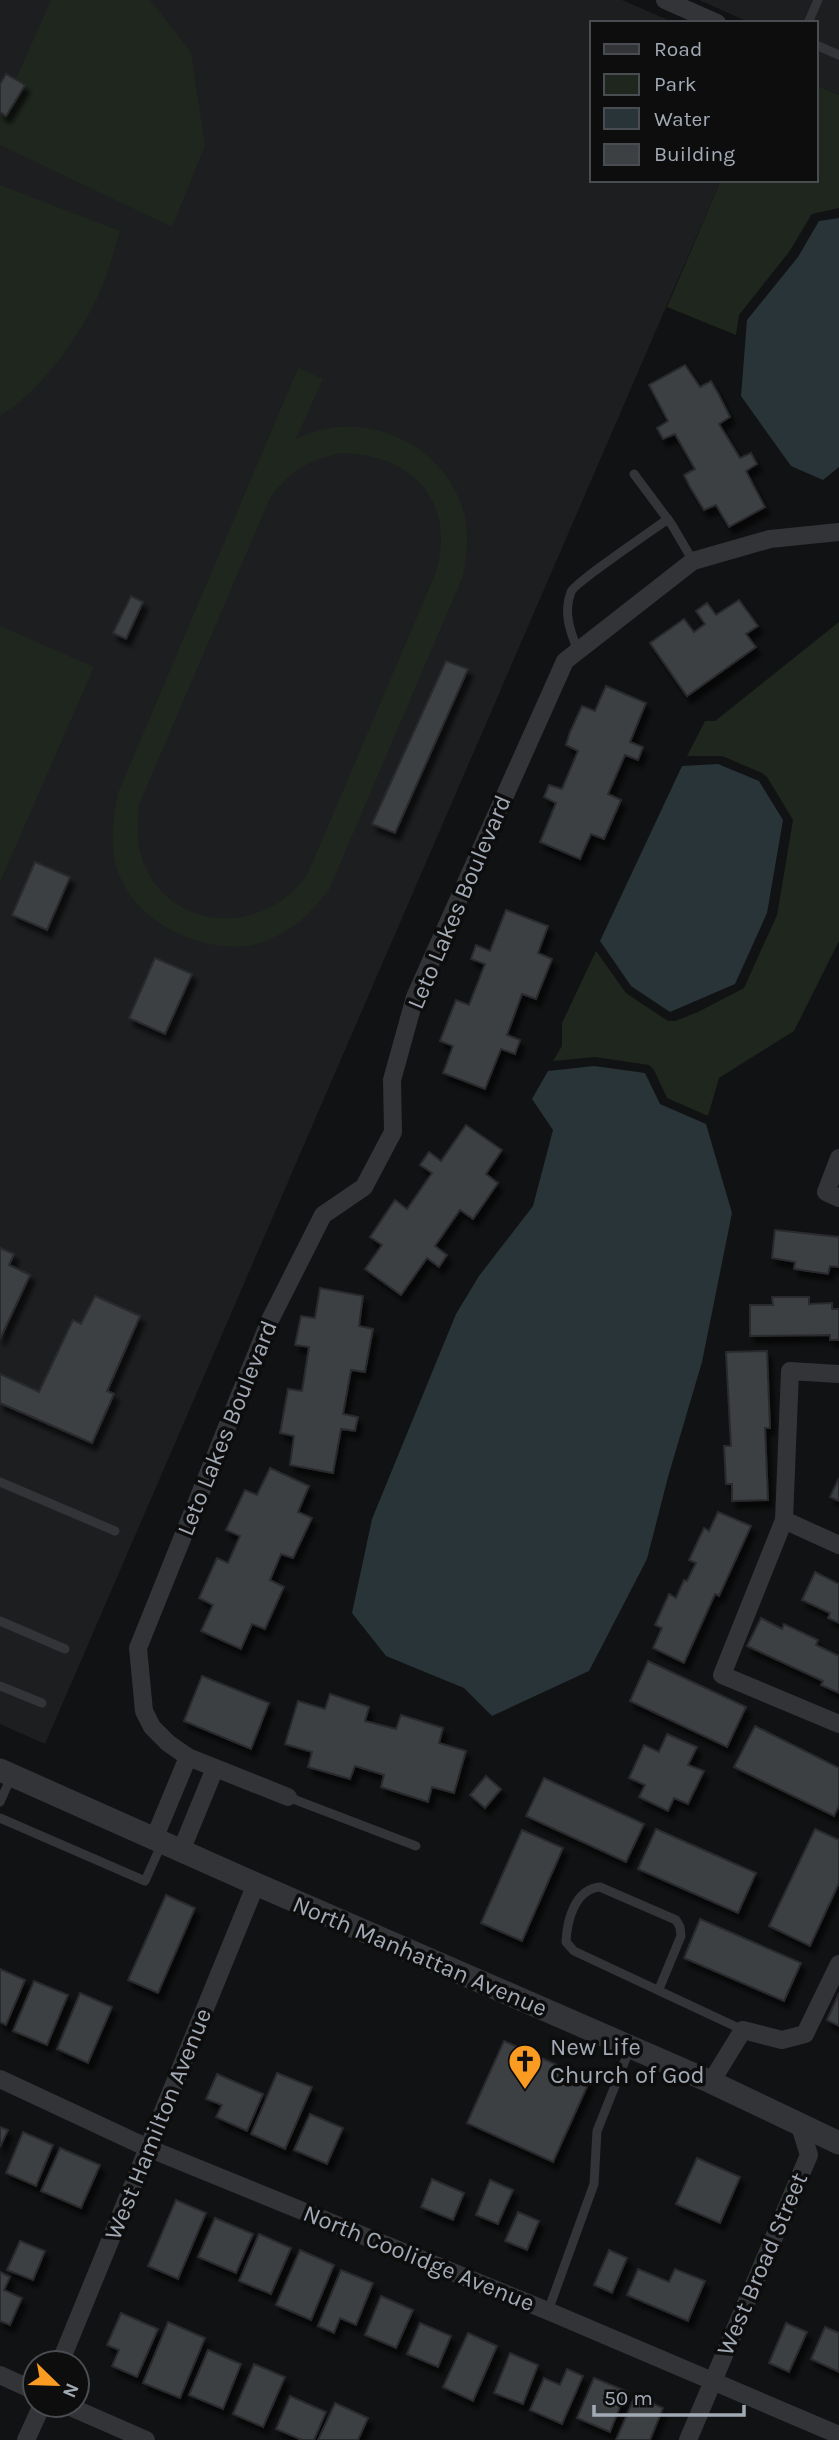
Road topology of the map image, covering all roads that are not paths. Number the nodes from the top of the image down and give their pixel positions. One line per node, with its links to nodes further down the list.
1 (665, 0): 3 (street)
2 (818, 0): 4 (lane)
3 (712, 21)
4 (809, 21)
5 (818, 46): 6 (lane)
6 (839, 55)
7 (634, 474): 8 (lane)
8 (668, 519): 10 (lane); 11 (lane)
9 (839, 532): 10 (street, Leto Lakes Boulevard)
10 (693, 561): 11 (street, Leto Lakes Boulevard)
11 (578, 651): 24 (street, Leto Lakes Boulevard)
12 (839, 1158): 13 (street)
13 (839, 1198)
14 (839, 1374): 16 (street)
15 (0, 1482): 17 (lane)
16 (784, 1520): 18 (street); 23 (street)
17 (115, 1531)
18 (839, 1545)
19 (0, 1621): 20 (lane)
20 (65, 1649)
21 (0, 1686): 22 (lane)
22 (42, 1703)
23 (839, 1724)
24 (188, 1757): 25 (street, Leto Lakes Boulevard); 30 (street)
25 (215, 1768): 27 (street, Leto Lakes Boulevard); 30 (street)
26 (6, 1773): 28 (lane); 30 (street, North Manhattan Avenue)
27 (288, 1797): 31 (lane)
28 (0, 1802)
29 (0, 1818): 30 (lane)
30 (166, 1844): 32 (street, North Manhattan Avenue)
31 (416, 1846)
32 (256, 1884): 36 (street, North Manhattan Avenue); 41 (street, West Hamilton Avenue)
33 (839, 1964): 35 (street)
34 (659, 1989): 34 (lane); 35 (lane)
35 (743, 2030): 38 (street)
36 (630, 2047): 38 (street, North Manhattan Avenue); 42 (lane)
37 (0, 2080): 41 (street, North Coolidge Avenue)
38 (711, 2082): 39 (street, North Manhattan Avenue)
39 (800, 2126): 40 (street, North Manhattan Avenue); 45 (street, West Broad Street)
40 (839, 2143)
41 (148, 2148): 42 (street, North Coolidge Avenue); 43 (street, West Hamilton Avenue)
42 (548, 2311): 45 (street, North Coolidge Avenue)
43 (66, 2349)
44 (0, 2375): 46 (street)
45 (713, 2380): 49 (street, North Coolidge Avenue); 52 (street, West Broad Street)
46 (21, 2385)
47 (91, 2416): 51 (street)
48 (36, 2419): 50 (street)
49 (839, 2435)
50 (26, 2440)
51 (146, 2440)
52 (688, 2440)

